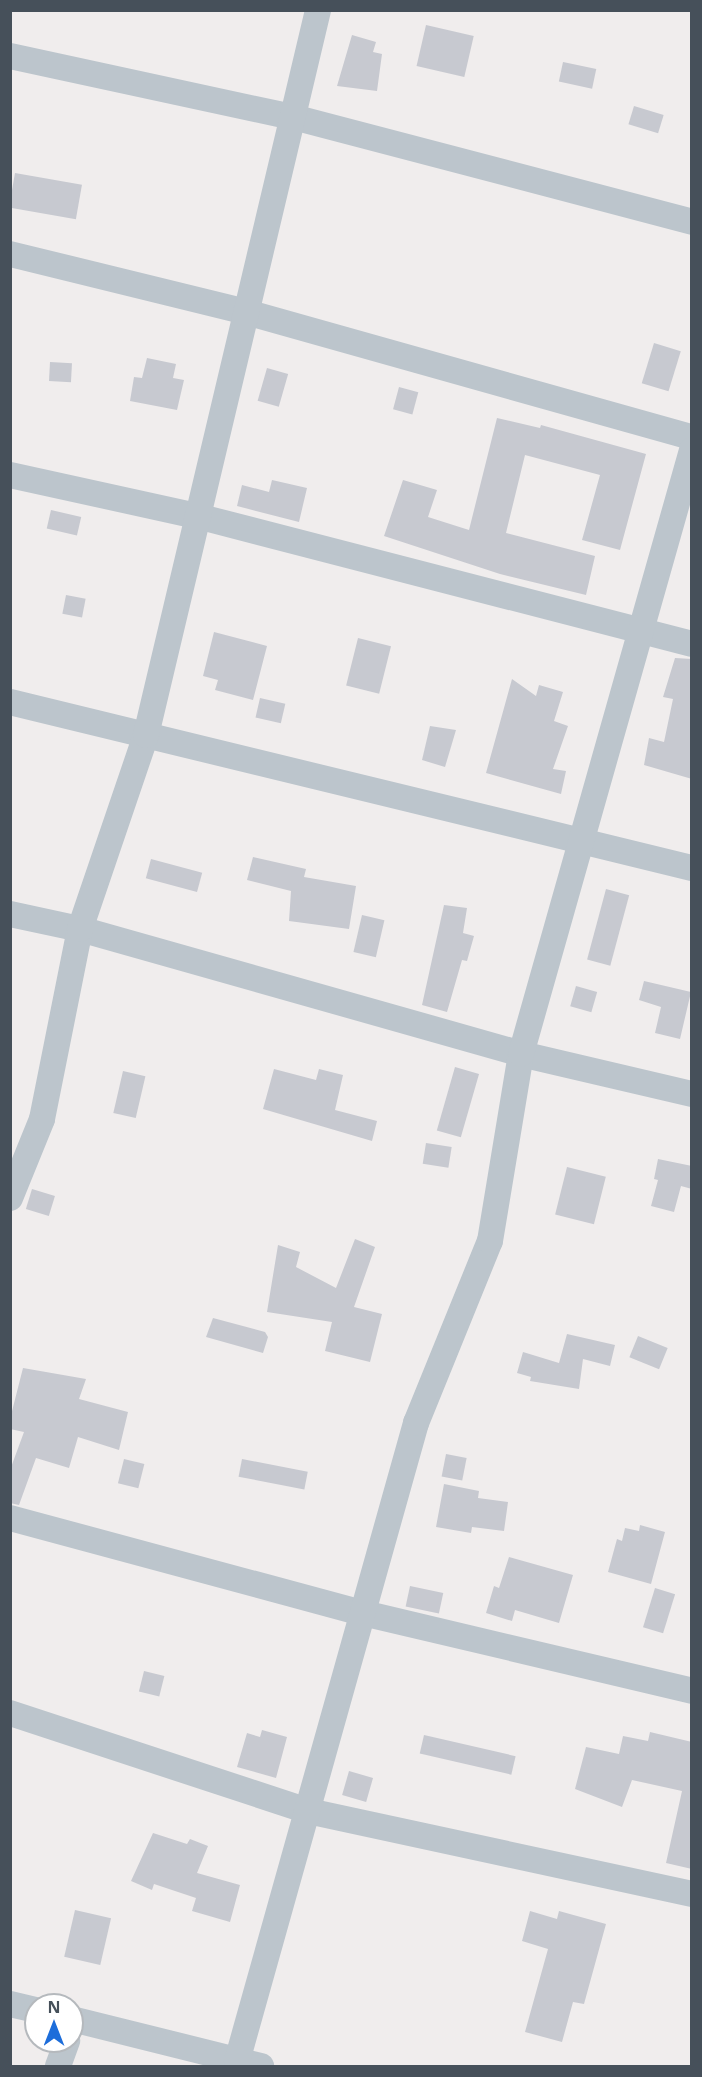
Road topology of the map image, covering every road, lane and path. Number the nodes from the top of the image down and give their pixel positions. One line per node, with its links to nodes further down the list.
1 (318, 10): 3 (street)
2 (10, 56): 3 (street)
3 (293, 117): 4 (street); 6 (street)
4 (692, 222)
5 (10, 254): 6 (street)
6 (246, 312): 7 (street); 10 (street)
7 (692, 437)
8 (692, 450): 11 (street)
9 (10, 475): 10 (street)
10 (196, 516): 11 (street); 14 (street)
11 (640, 632): 12 (street); 15 (street)
12 (692, 644)
13 (10, 702): 14 (street)
14 (146, 735): 15 (street); 18 (street)
15 (582, 842): 16 (street); 19 (street)
16 (692, 868)
17 (10, 914): 18 (street)
18 (80, 929): 19 (street); 21 (street)
19 (521, 1054): 20 (street); 23 (street)
20 (692, 1094)
21 (10, 1198)
22 (10, 1518): 23 (street)
23 (363, 1613): 24 (street); 26 (street)
24 (692, 1691)
25 (10, 1713): 26 (street)
26 (308, 1811): 27 (street); 29 (street)
27 (692, 1894)
28 (84, 2029): 29 (street)
29 (249, 2064)

